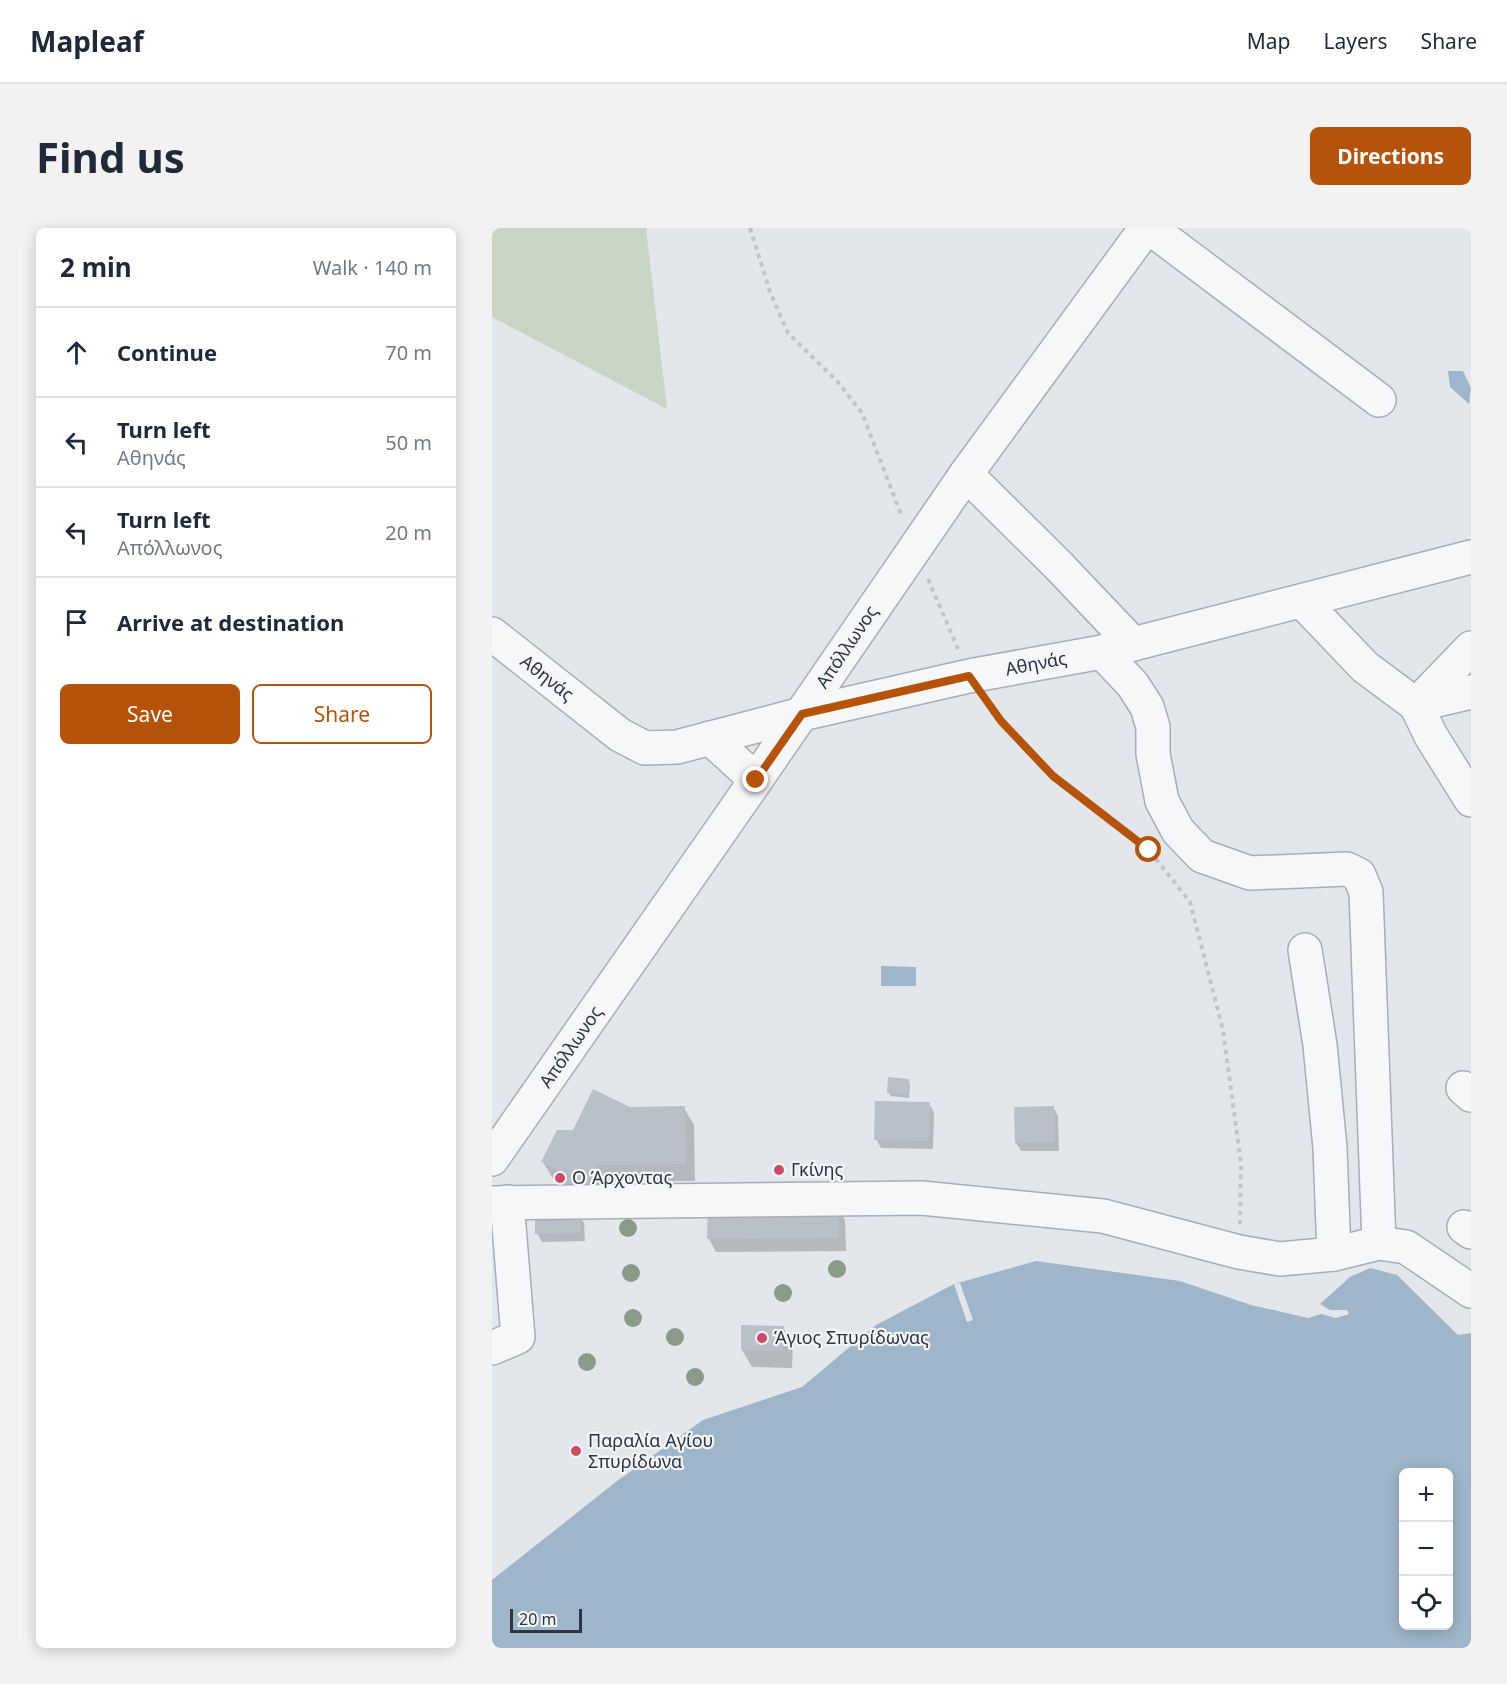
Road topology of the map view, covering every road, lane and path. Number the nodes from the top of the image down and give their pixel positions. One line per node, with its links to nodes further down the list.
1 (750, 228): 5 (path)
2 (1148, 228): 3 (street); 4 (street, Απόλλωνος)
3 (1379, 400)
4 (966, 474): 5 (street, Απόλλωνος); 9 (street)
5 (915, 548): 11 (path); 14 (street, Απόλλωνος)
6 (1471, 557): 7 (street, Αθηνάς)
7 (1302, 601): 9 (street, Αθηνάς); 13 (street)
8 (492, 634): 15 (street, Αθηνάς)
9 (1118, 648): 11 (street, Αθηνάς); 21 (street)
10 (1471, 648): 13 (street)
11 (969, 676): 14 (street, Αθηνάς); 22 (path)
12 (1471, 692): 13 (street)
13 (1416, 705): 17 (street)
14 (802, 714): 15 (street, Αθηνάς); 16 (street, Απόλλωνος)
15 (710, 738): 16 (street)
16 (756, 780): 19 (street, Απόλλωνος)
17 (1471, 800)
18 (1305, 950): 23 (street)
19 (492, 1159)
20 (499, 1202): 22 (street); 25 (street)
21 (1379, 1243): 23 (street); 24 (street)
22 (1239, 1252): 23 (street)
23 (1335, 1254)
24 (1471, 1291)
25 (492, 1348)

